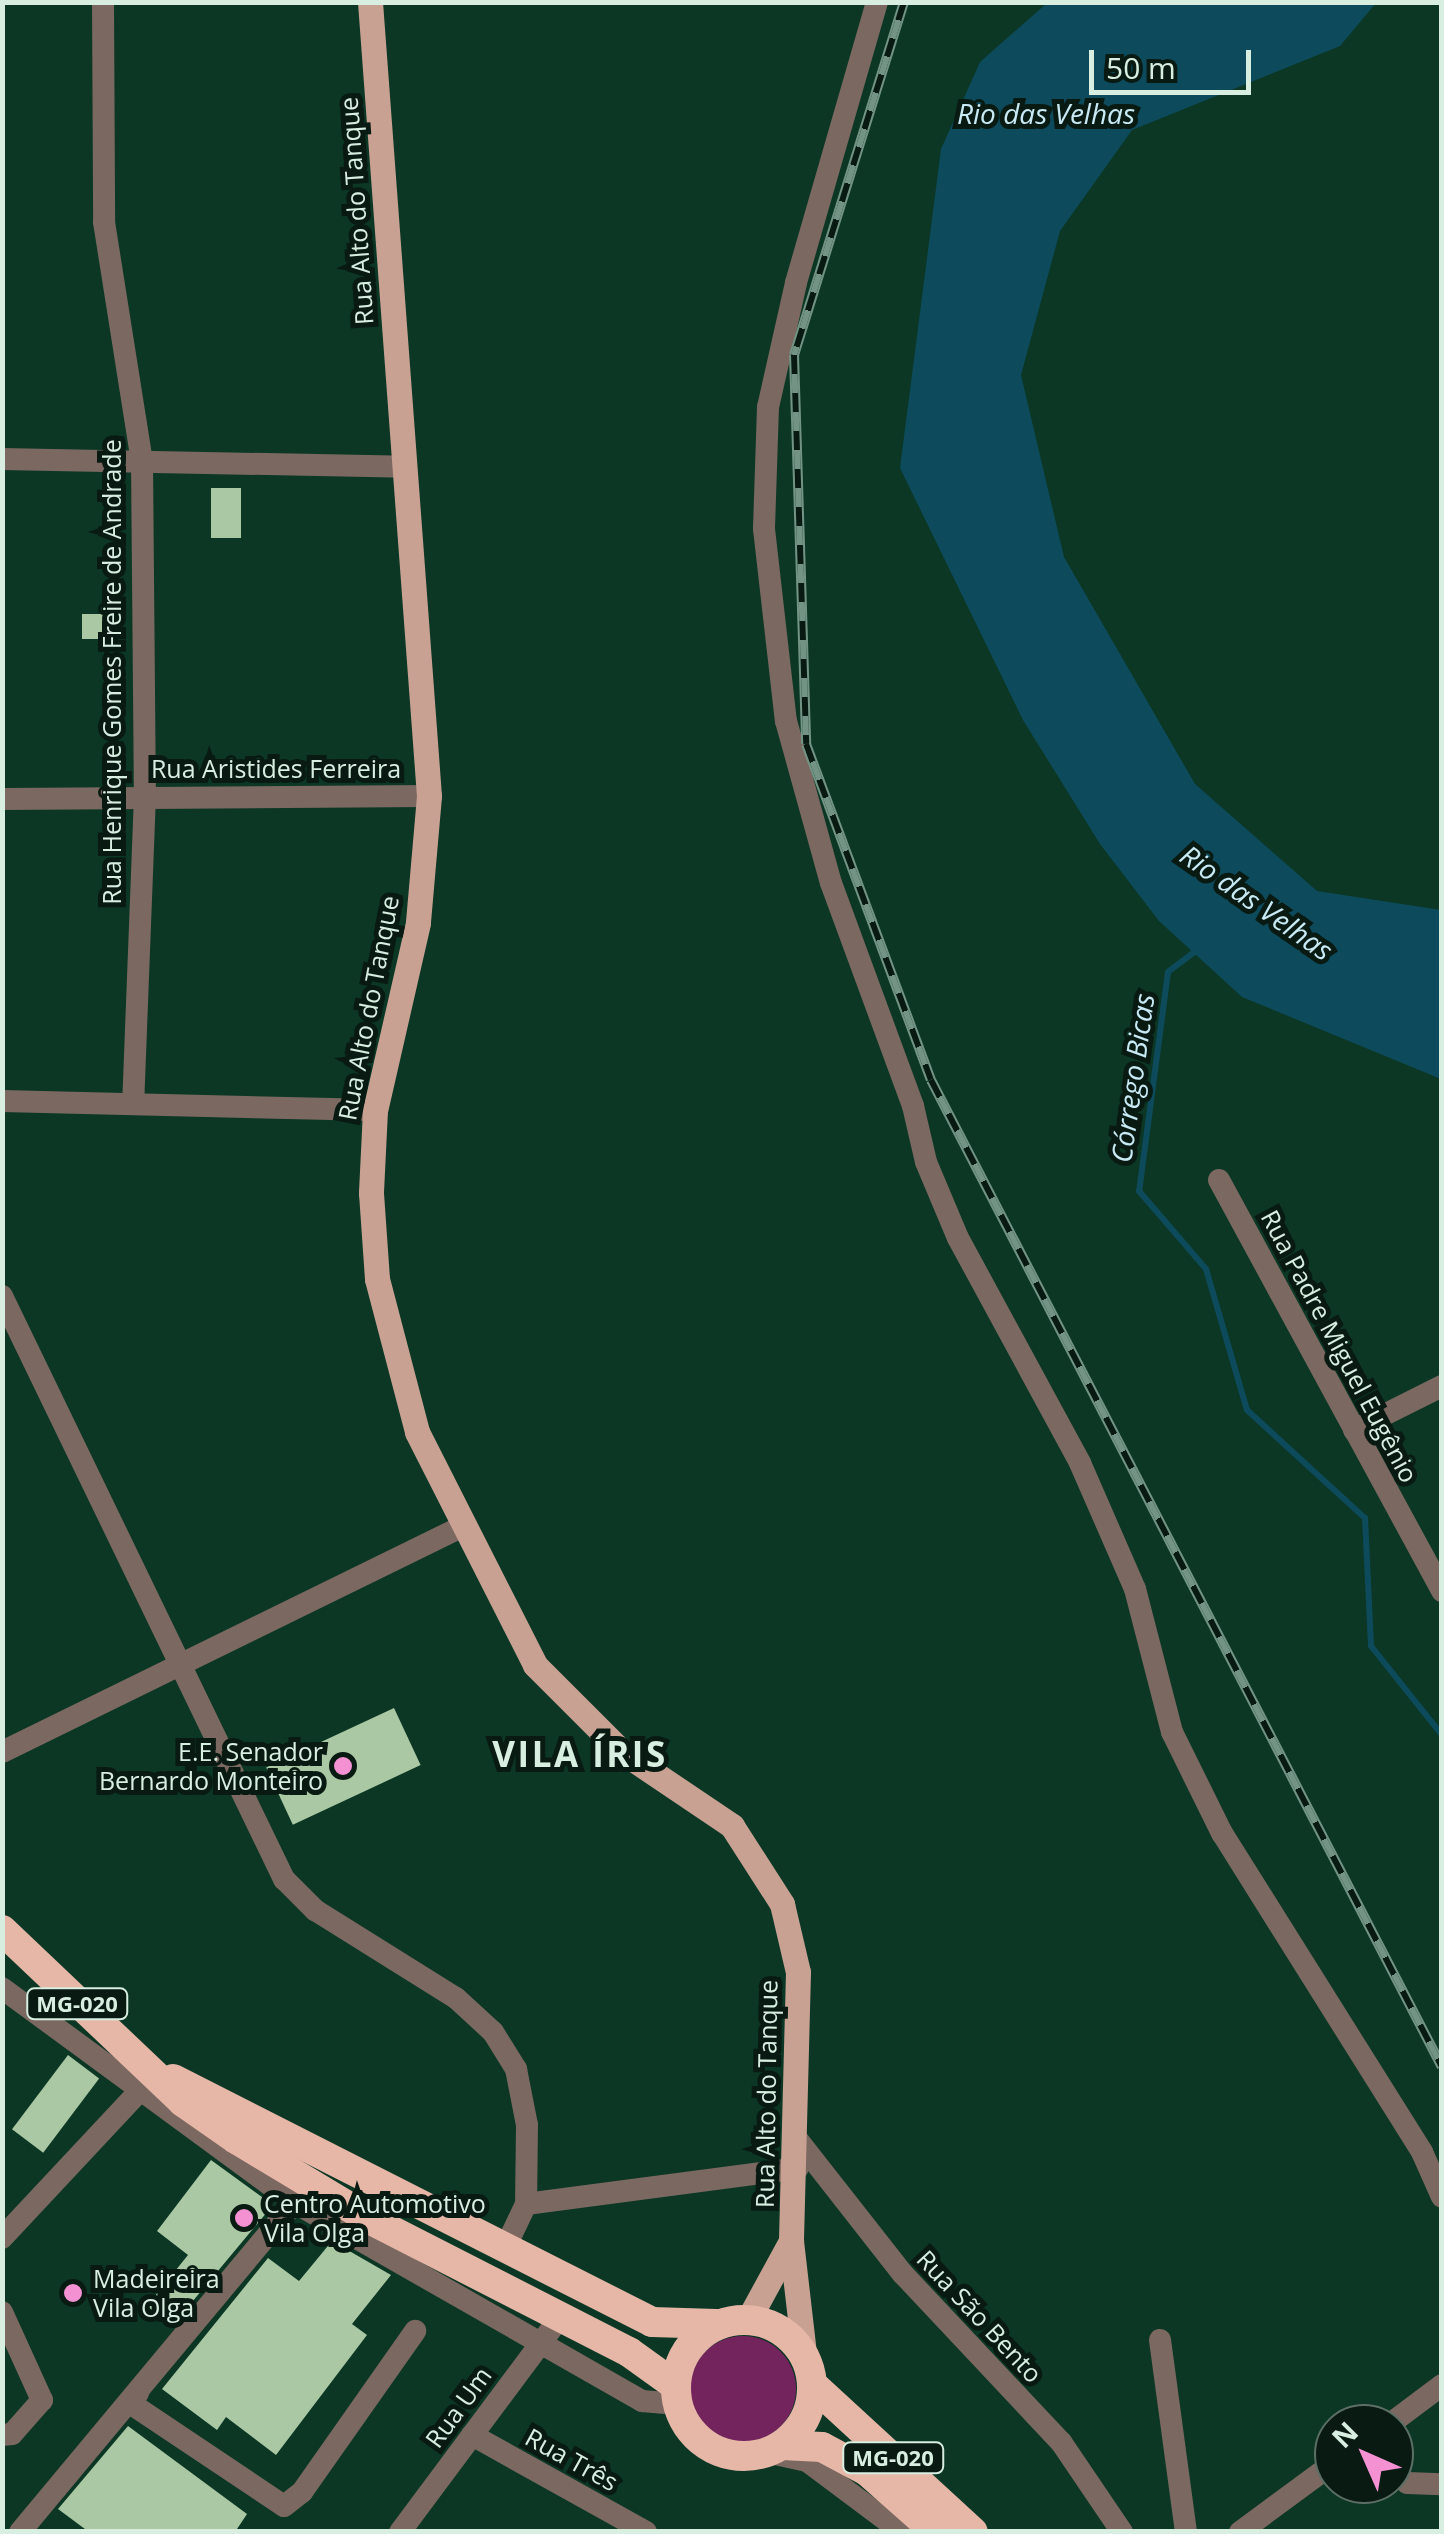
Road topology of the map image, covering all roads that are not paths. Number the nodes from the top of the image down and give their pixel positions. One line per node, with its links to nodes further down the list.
1 (103, 2): 5 (street, Rua Henrique Gomes Freire de Andrade)
2 (370, 2): 6 (main road, Rua Alto do Tanque)
3 (877, 2): 28 (street)
4 (2, 459): 5 (street)
5 (142, 462): 6 (street); 7 (street, Rua Henrique Gomes Freire de Andrade)
6 (406, 467): 8 (main road, Rua Alto do Tanque)
7 (144, 795): 8 (street, Rua Aristides Ferreira); 9 (street, Rua Aristides Ferreira); 11 (street, Rua Henrique Gomes Freire de Andrade)
8 (429, 796): 12 (main road, Rua Alto do Tanque)
9 (2, 799)
10 (2, 1102): 11 (street)
11 (133, 1103): 12 (street)
12 (375, 1110): 17 (main road, Rua Alto do Tanque)
13 (1220, 1180): 16 (street, Rua Padre Miguel Eugênio)
14 (2, 1296): 19 (street)
15 (1442, 1386): 16 (street)
16 (1354, 1430): 18 (street, Rua Padre Miguel Eugênio)
17 (462, 1527): 19 (street); 24 (main road, Rua Alto do Tanque)
18 (1442, 1591)
19 (180, 1664): 20 (street); 29 (street)
20 (2, 1752)
21 (2, 1930): 23 (highway, MG-020)
22 (2, 1988): 23 (street)
23 (148, 2082): 25 (highway, MG-020); 27 (highway, MG-020); 30 (street)
24 (797, 2139): 26 (main road, Rua Alto do Tanque); 58 (street, Rua São Bento)
25 (329, 2155): 27 (street); 32 (highway, MG-020)
26 (798, 2168): 29 (street); 31 (main road, Rua Alto do Tanque)
27 (302, 2193): 34 (highway, MG-020); 39 (street); 43 (street)
28 (1442, 2197)
29 (526, 2204): 32 (street)
30 (2, 2238)
31 (792, 2241): 35 (main road, Rua Alto do Tanque); 40 (main road, Rua Alto do Tanque)
32 (506, 2246): 36 (highway, MG-020)
33 (2, 2312): 46 (street)
34 (562, 2315): 39 (street, Rua Um); 44 (highway, MG-020)
35 (749, 2318): 36 (highway, MG-020); 40 (highway)
36 (716, 2324): 44 (highway)
37 (415, 2331): 43 (street)
38 (1160, 2340): 59 (street)
39 (539, 2343): 44 (street); 47 (street, Rua Um)
40 (804, 2354): 41 (highway)
41 (813, 2384): 48 (highway); 57 (highway, MG-020)
42 (1442, 2385): 45 (street)
43 (138, 2393): 52 (street)
44 (676, 2395): 48 (highway, MG-020)
45 (1414, 2406)
46 (2, 2435)
47 (472, 2436): 53 (street, Rua Um); 54 (street, Rua Três)
48 (774, 2448): 55 (street); 56 (highway, MG-020)
49 (1314, 2478): 60 (street)
50 (1414, 2482): 51 (street)
51 (1442, 2484)
52 (20, 2532)
53 (400, 2532)
54 (646, 2532)
55 (902, 2532)
56 (936, 2532)
57 (973, 2532)
58 (1122, 2532)
59 (1186, 2532)
60 (1240, 2532)

